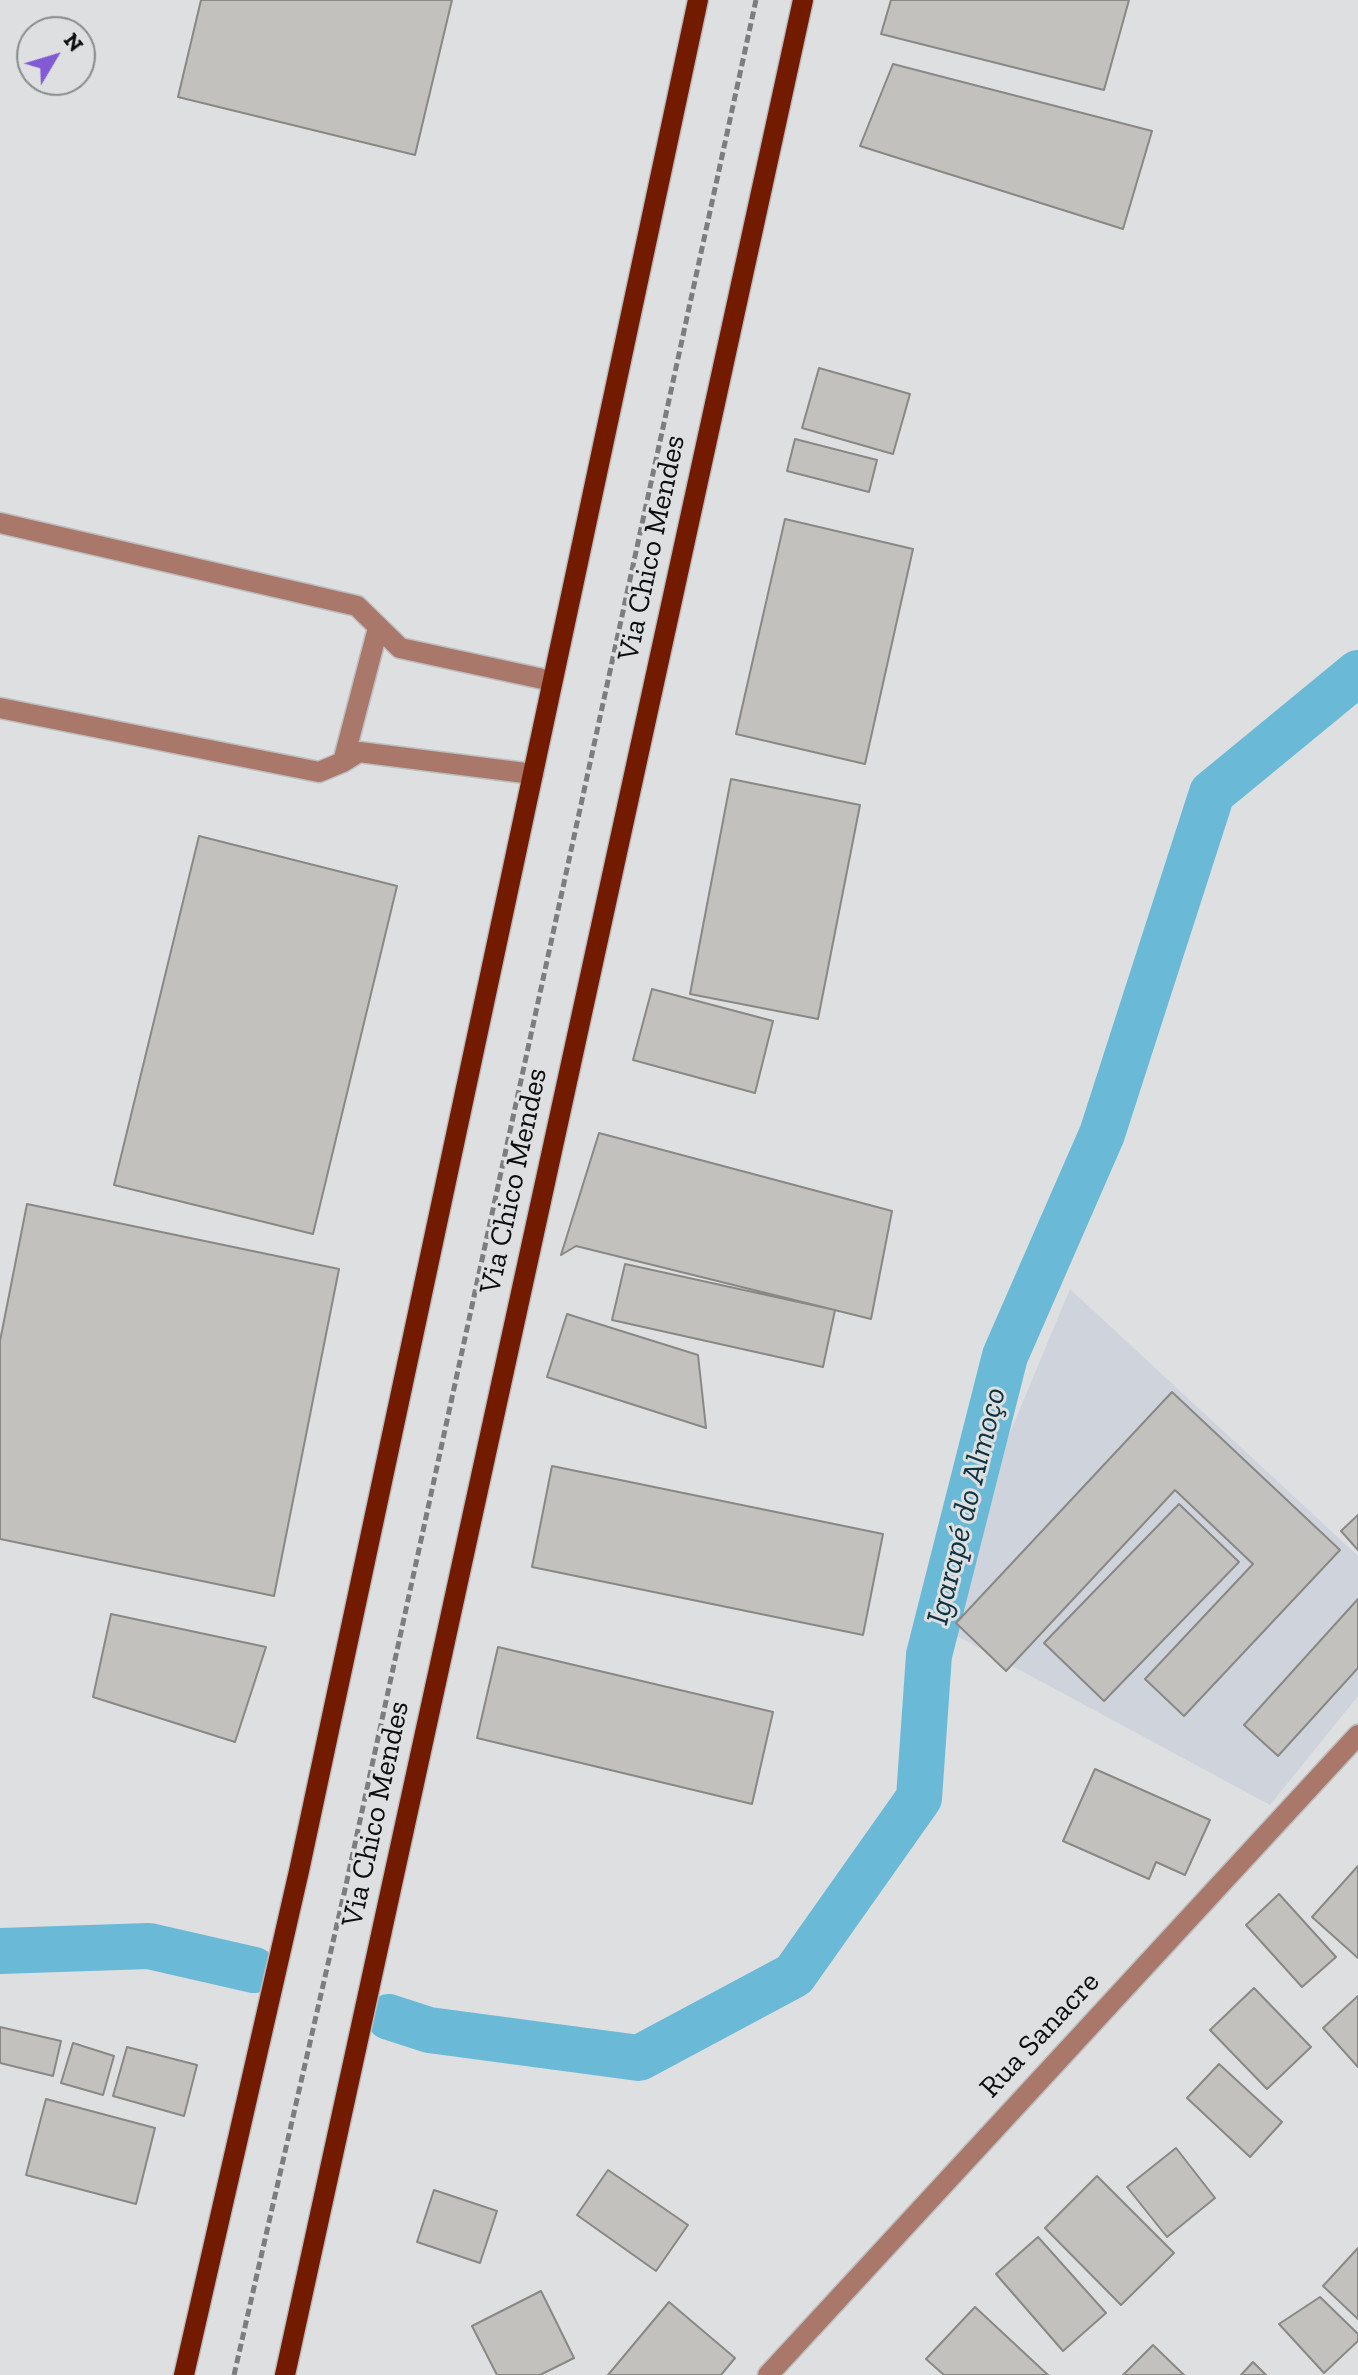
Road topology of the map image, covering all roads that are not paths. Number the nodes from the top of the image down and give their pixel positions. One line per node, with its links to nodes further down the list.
1 (698, 0): 5 (main road)
2 (803, 0): 11 (main road, Via Chico Mendes)
3 (0, 523): 4 (street)
4 (378, 628): 5 (street); 7 (street)
5 (552, 681): 8 (main road)
6 (0, 708): 7 (street)
7 (343, 762): 8 (street)
8 (533, 774): 10 (main road)
9 (1358, 1735): 12 (street, Rua Sanacre)
10 (184, 2375)
11 (285, 2375)
12 (768, 2375)

